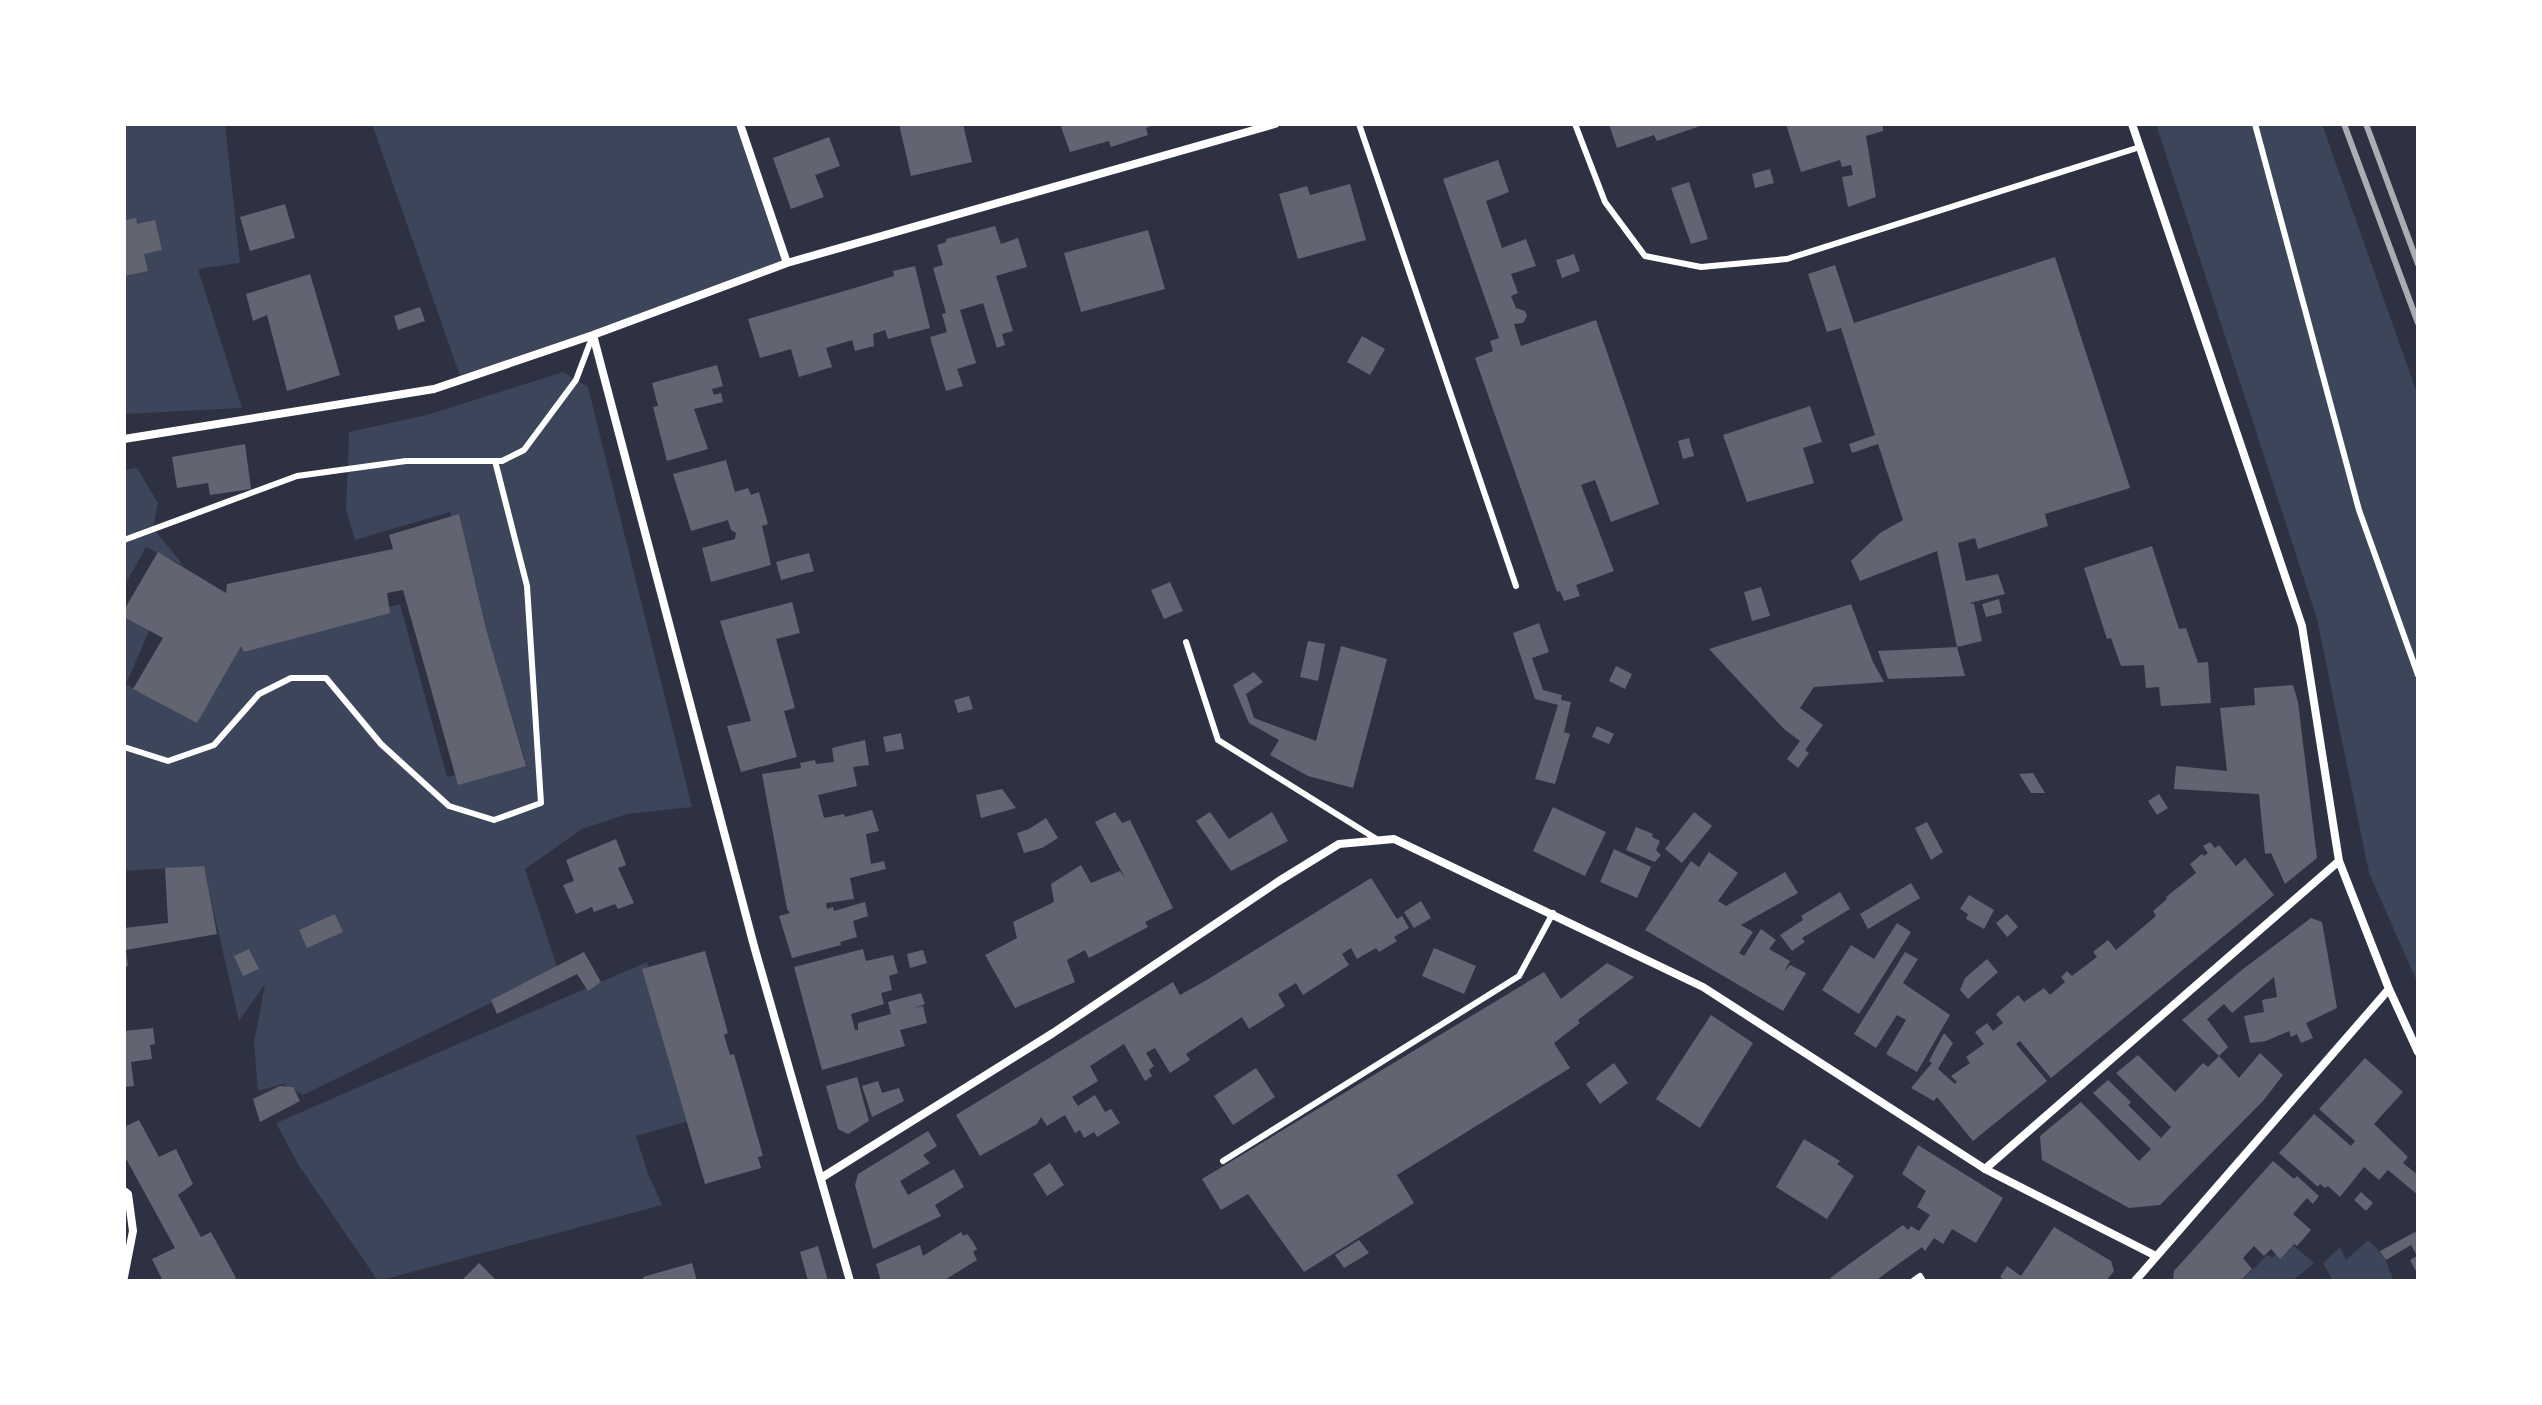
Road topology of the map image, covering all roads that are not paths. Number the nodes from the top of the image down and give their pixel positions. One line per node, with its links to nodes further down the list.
1 (740, 124): 8 (street)
2 (1275, 124): 8 (street)
3 (1359, 124): 13 (lane)
4 (1575, 124): 7 (lane)
5 (2132, 124): 7 (street)
6 (2255, 124): 15 (lane)
7 (2140, 147): 18 (street)
8 (787, 263): 9 (street)
9 (593, 335): 10 (street); 11 (lane); 24 (street)
10 (124, 439)
11 (495, 461): 12 (lane); 16 (lane)
12 (124, 540)
13 (1516, 586)
14 (1186, 642): 17 (lane)
15 (2418, 675)
16 (124, 747)
17 (1378, 840): 19 (street); 24 (street)
18 (2339, 861): 20 (street); 23 (street)
19 (1553, 913): 22 (lane); 23 (street)
20 (2389, 989): 21 (street); 26 (street)
21 (2418, 1052)
22 (1223, 1161)
23 (1985, 1169): 26 (street)
24 (821, 1178): 29 (street)
25 (124, 1191): 27 (street)
26 (2156, 1256): 28 (street)
27 (124, 1277)
28 (2139, 1279)
29 (850, 1281)
30 (1913, 1281): 31 (lane)
31 (1923, 1281)

